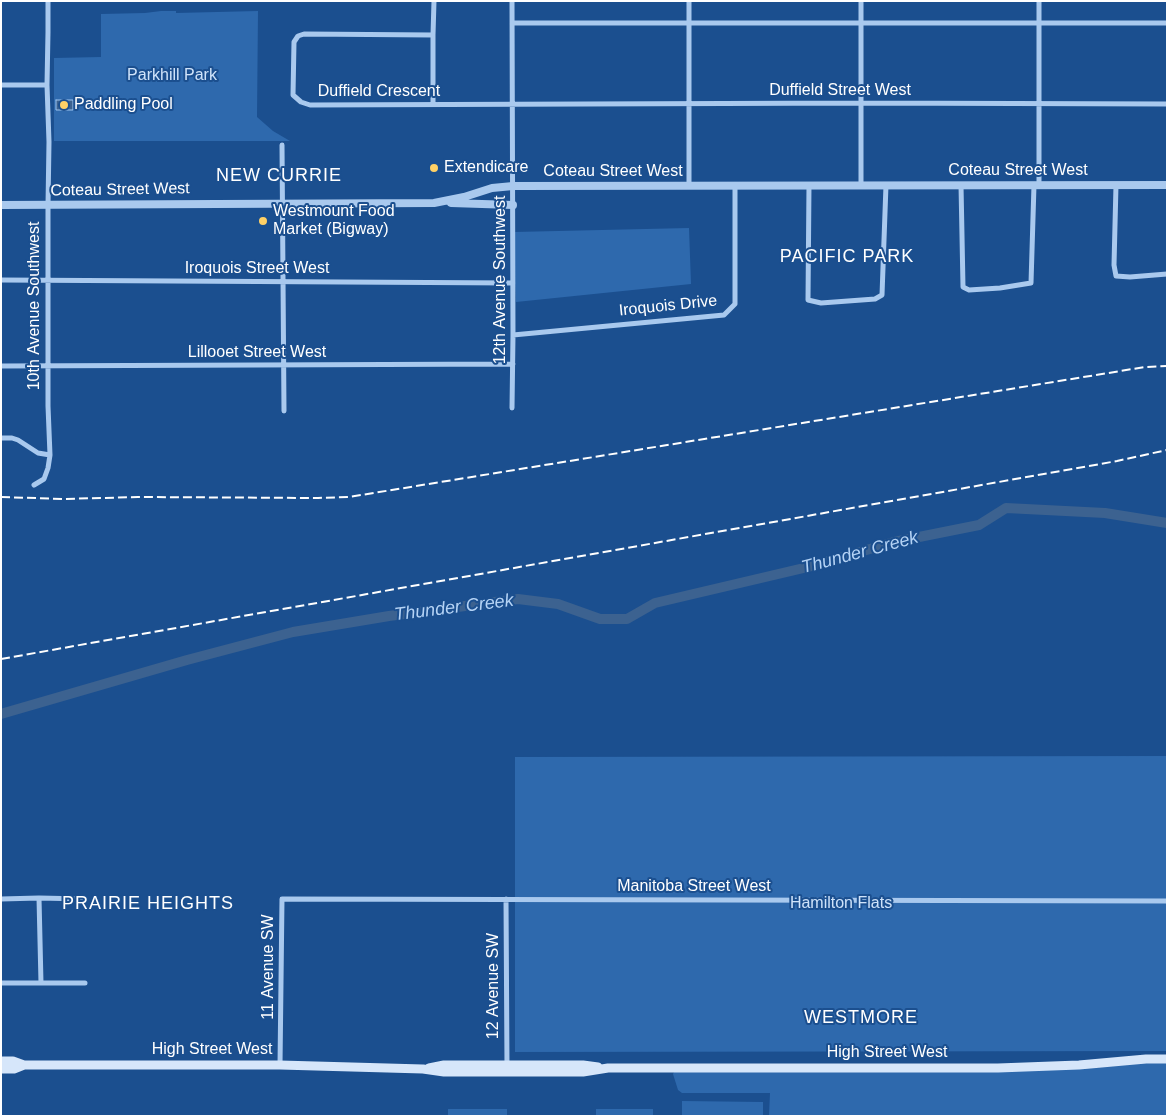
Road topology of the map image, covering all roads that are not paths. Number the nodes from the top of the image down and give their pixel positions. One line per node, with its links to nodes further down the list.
1 (48, 1): 14 (street, 10th Avenue Southwest)
2 (434, 1): 12 (street)
3 (512, 1): 7 (street, 12th Avenue Southwest)
4 (690, 1): 8 (street)
5 (861, 1): 9 (street)
6 (1039, 1): 10 (street)
7 (512, 23): 8 (street); 20 (street, 12th Avenue Southwest)
8 (690, 23): 9 (street); 17 (street)
9 (861, 23): 10 (street); 15 (street)
10 (1039, 23): 11 (street); 18 (street)
11 (1167, 24)
12 (433, 35): 16 (street); 16 (street, Duffield Crescent)
13 (1, 85): 14 (street)
14 (47, 86): 35 (street, 10th Avenue Southwest)
15 (861, 103): 17 (street, Duffield Street West); 18 (street, Duffield Street West); 25 (street)
16 (433, 104): 20 (street, Duffield Crescent)
17 (689, 104): 20 (street, Duffield Street West); 31 (street)
18 (1039, 104): 19 (street, Duffield Street West); 28 (street)
19 (1167, 104)
20 (513, 105): 30 (street, 12th Avenue Southwest)
21 (282, 145): 32 (street)
22 (1116, 184): 28 (street, Coteau Street West); 29 (street, Coteau Street West); 37 (street)
23 (735, 185): 24 (street, Coteau Street West); 31 (street, Coteau Street West); 42 (street, Iroquois Drive)
24 (809, 185): 25 (street, Coteau Street West); 26 (street)
25 (861, 185): 26 (street, Coteau Street West)
26 (886, 185): 27 (street, Coteau Street West)
27 (961, 185): 28 (street, Coteau Street West); 28 (street)
28 (1036, 185)
29 (1167, 185)
30 (513, 186): 31 (street, Coteau Street West); 33 (street, Coteau Street West); 36 (street, 12th Avenue Southwest)
31 (689, 186)
32 (283, 202): 33 (street, Coteau Street West); 35 (street, Coteau Street West); 40 (street)
33 (434, 203): 36 (street)
34 (1, 205): 35 (street, Coteau Street West)
35 (48, 205): 39 (street, 10th Avenue Southwest)
36 (513, 205): 41 (street, 12th Avenue Southwest)
37 (1167, 274)
38 (1, 280): 39 (street, Iroquois Street West)
39 (47, 280): 40 (street, Iroquois Street West); 46 (street, 10th Avenue Southwest)
40 (284, 282): 41 (street, Iroquois Street West); 44 (street)
41 (513, 283): 42 (street, 12th Avenue Southwest)
42 (513, 335): 43 (street, 12th Avenue Southwest)
43 (513, 364): 44 (street, Lillooet Street West); 47 (street, 12th Avenue Southwest)
44 (284, 365): 46 (street, Lillooet Street West); 48 (street)
45 (1, 366): 46 (street, Lillooet Street West)
46 (48, 366): 50 (street, 10th Avenue Southwest)
47 (512, 408)
48 (284, 411)
49 (1, 438): 50 (street)
50 (50, 455): 51 (street, 10th Avenue Southwest)
51 (34, 485)
52 (39, 898): 53 (street); 54 (street); 59 (street)
53 (1, 899)
54 (84, 899)
55 (282, 899): 56 (street, Manitoba Street West); 64 (street, 11 Avenue SW)
56 (506, 899): 57 (street, Manitoba Street West); 66 (street, 12 Avenue SW)
57 (1167, 901)
58 (1, 983): 59 (street)
59 (41, 983): 60 (street)
60 (85, 983)
61 (1167, 1060): 66 (main road, High Street West)
62 (1, 1061): 63 (main road)
63 (24, 1065): 64 (main road, High Street West); 65 (main road, High Street West)
64 (280, 1065): 66 (main road, High Street West)
65 (1, 1069)
66 (507, 1069)

